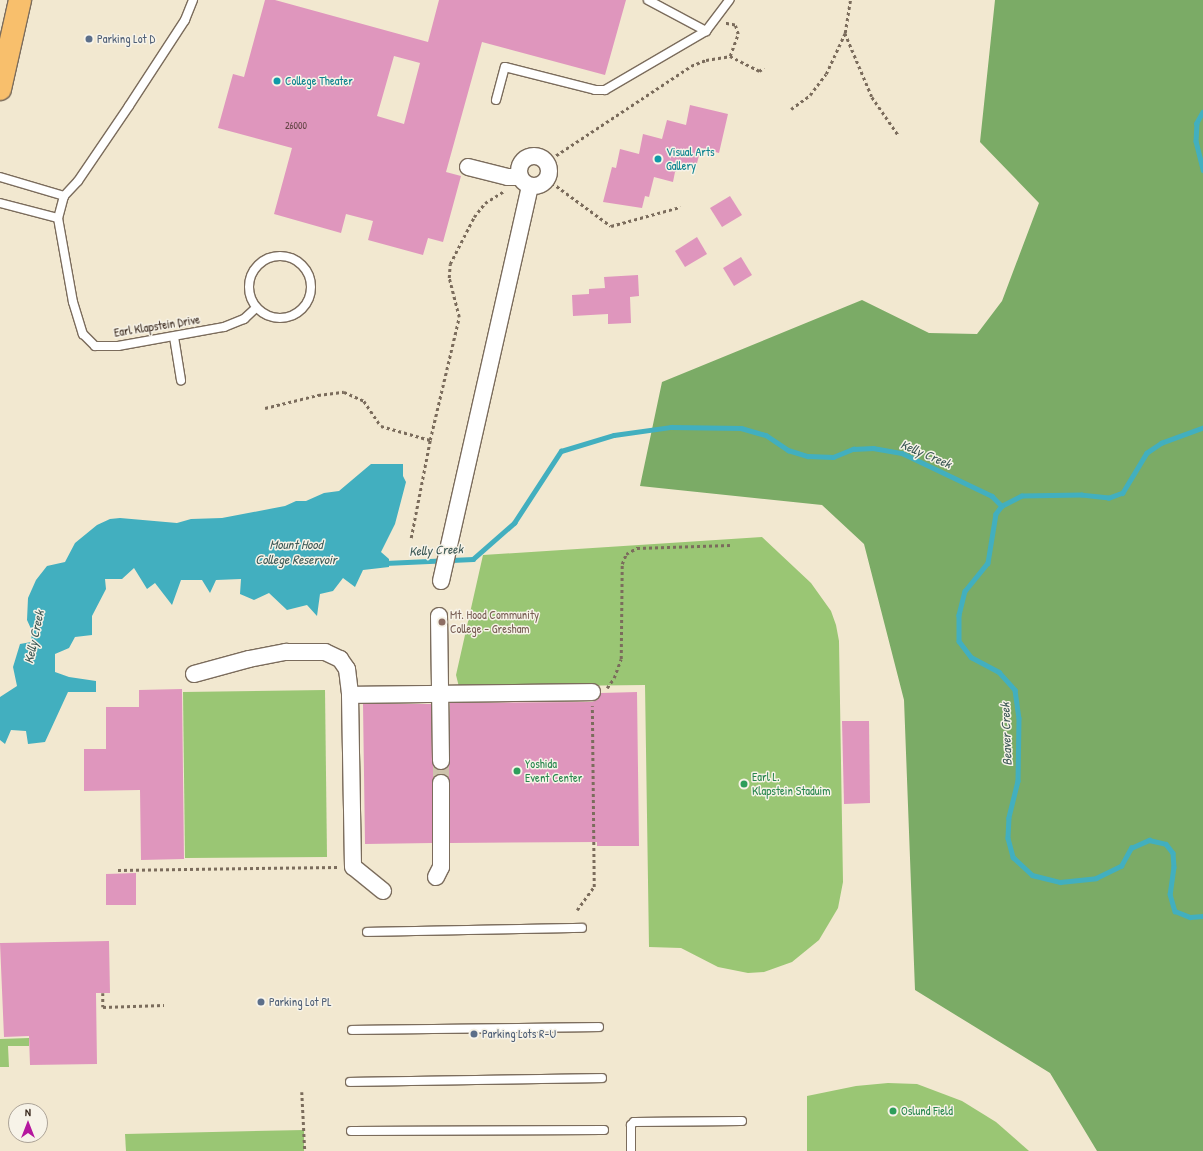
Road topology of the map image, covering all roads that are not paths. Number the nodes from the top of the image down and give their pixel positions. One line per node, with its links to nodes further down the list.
1 (20, 0): 6 (main road)
2 (193, 0): 11 (lane, Earl Klapstein Drive)
3 (648, 0): 5 (lane)
4 (728, 0): 5 (lane)
5 (706, 31): 7 (lane)
6 (0, 89)
7 (496, 100)
8 (468, 166): 10 (street)
9 (0, 177): 11 (lane)
10 (524, 181): 10 (street); 17 (street)
11 (64, 196): 13 (lane, Earl Klapstein Drive)
12 (0, 203): 13 (lane)
13 (58, 218): 15 (lane, Earl Klapstein Drive)
14 (256, 308): 14 (lane); 15 (lane, Earl Klapstein Drive)
15 (174, 337): 16 (lane)
16 (181, 380)
17 (441, 581)
18 (440, 616): 21 (street)
19 (194, 674): 22 (street)
20 (592, 692): 21 (street)
21 (441, 693): 22 (street); 23 (street)
22 (350, 695): 26 (street)
23 (440, 761)
24 (441, 783): 25 (street)
25 (436, 877)
26 (383, 891)
27 (582, 928): 28 (lane)
28 (367, 932)
29 (599, 1027): 30 (lane)
30 (352, 1030)
31 (602, 1078): 32 (lane)
32 (350, 1082)
33 (742, 1121): 36 (lane)
34 (604, 1130): 35 (lane)
35 (351, 1131)
36 (631, 1151)

